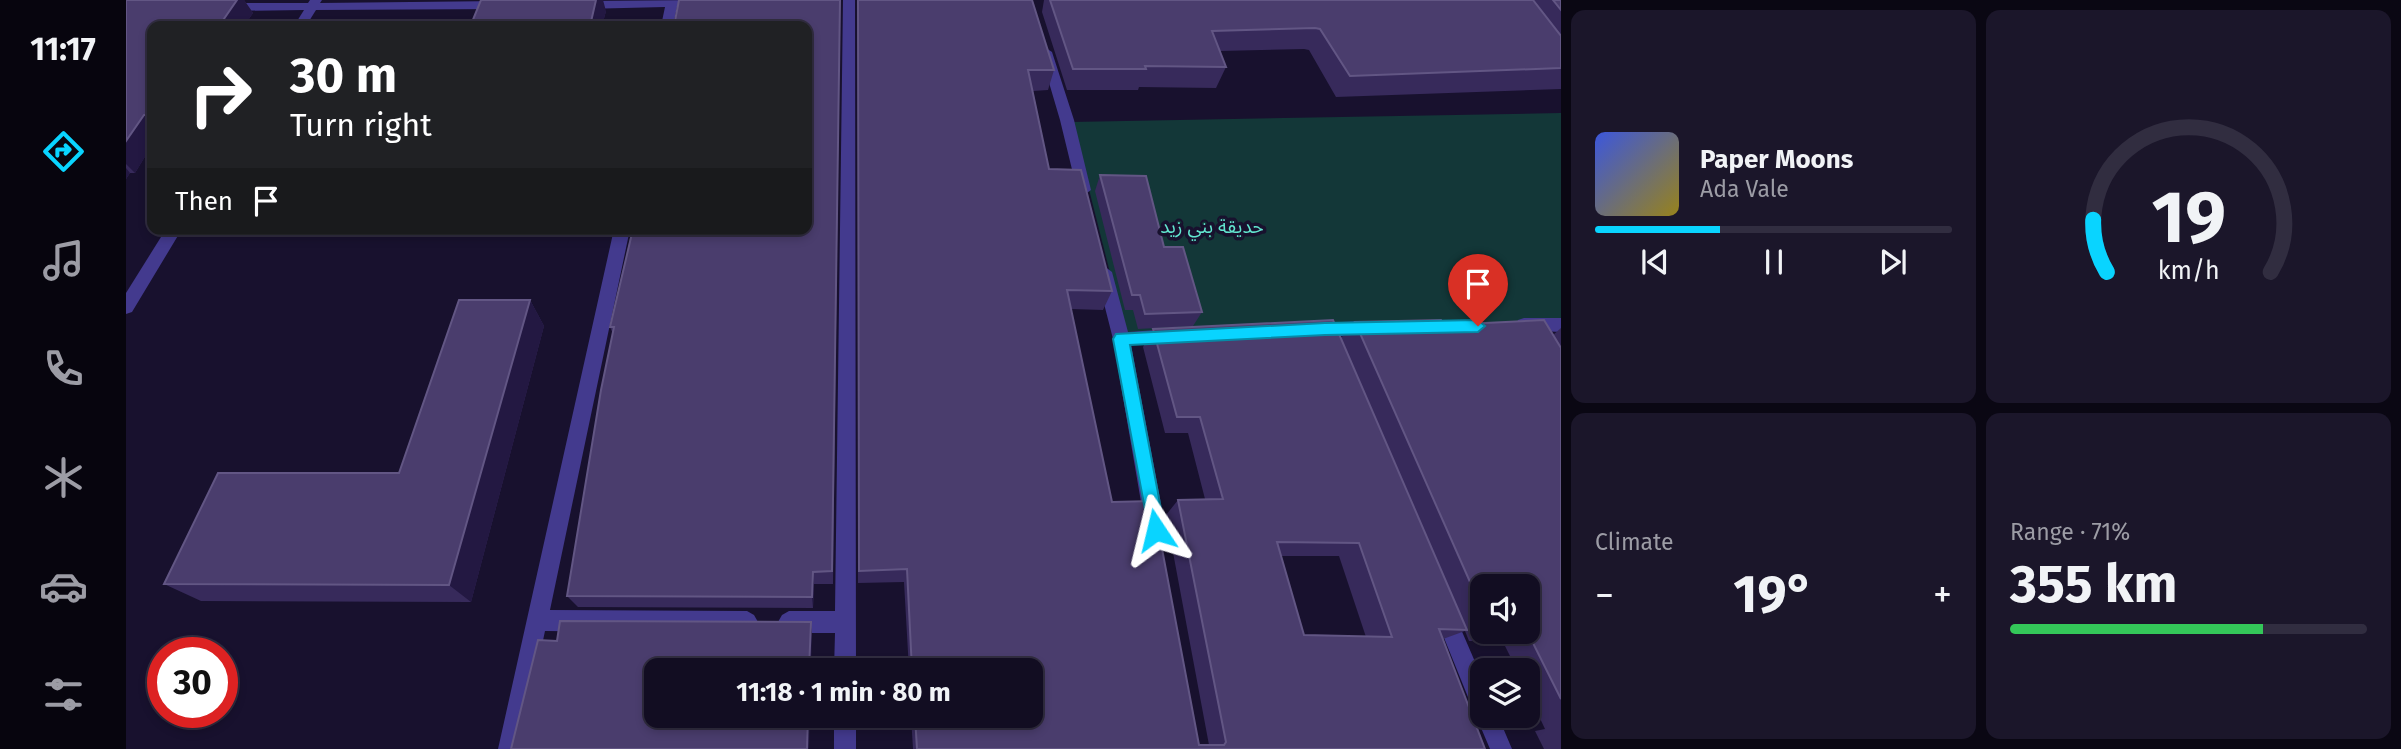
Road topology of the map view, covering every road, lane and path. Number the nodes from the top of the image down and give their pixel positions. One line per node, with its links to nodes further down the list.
1 (849, 0): 29 (street)
2 (672, 2): 3 (street); 6 (street); 9 (street)
3 (721, 2)
4 (315, 3): 5 (street); 7 (street); 8 (street)
5 (520, 5)
6 (575, 5)
7 (218, 7)
8 (303, 21)
9 (668, 21)
10 (1039, 31): 11 (street)
11 (1089, 210)
12 (170, 235): 15 (street)
13 (621, 235): 28 (street)
14 (1102, 262): 23 (street)
15 (126, 307)
16 (1501, 325): 17 (street)
17 (1528, 325): 18 (street); 24 (street)
18 (1561, 325)
19 (1393, 328): 20 (street)
20 (1325, 329): 21 (street); 25 (street)
21 (1297, 330)
22 (1189, 335): 23 (street)
23 (1121, 339): 26 (street)
24 (1542, 346)
25 (1335, 354)
26 (1158, 544)
27 (1435, 591): 31 (street)
28 (536, 620): 29 (street); 34 (street)
29 (845, 622): 30 (street)
30 (845, 658)
31 (1470, 675)
32 (845, 728): 35 (street)
33 (1492, 728): 36 (street)
34 (509, 749)
35 (845, 749)
36 (1501, 749)

